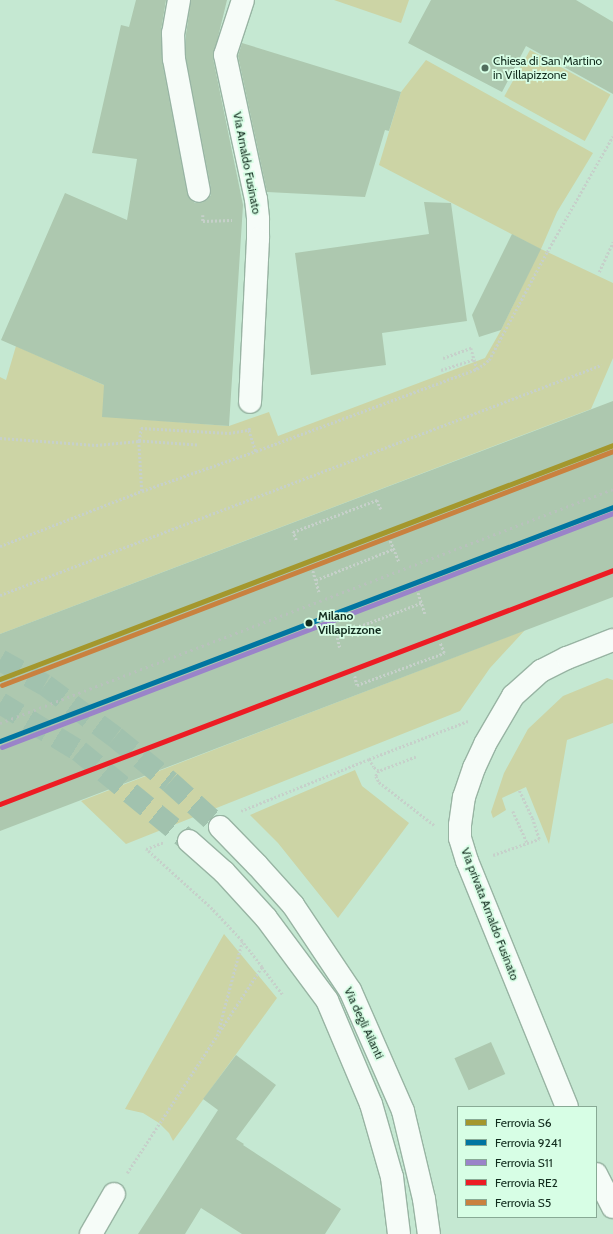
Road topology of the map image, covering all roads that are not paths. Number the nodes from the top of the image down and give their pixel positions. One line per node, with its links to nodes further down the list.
1 (180, 0): 3 (street)
2 (242, 0): 4 (street, Via Arnaldo Fusinato)
3 (199, 191)
4 (250, 402)
5 (613, 640): 8 (street, Via privata Arnaldo Fusinato)
6 (220, 828): 14 (street, Via degli Ailanti)
7 (178, 841): 13 (street, Via degli Ailanti)
8 (567, 1106)
9 (597, 1176): 11 (street)
10 (114, 1194): 12 (street)
11 (613, 1207)
12 (91, 1234)
13 (399, 1234)
14 (429, 1234)

